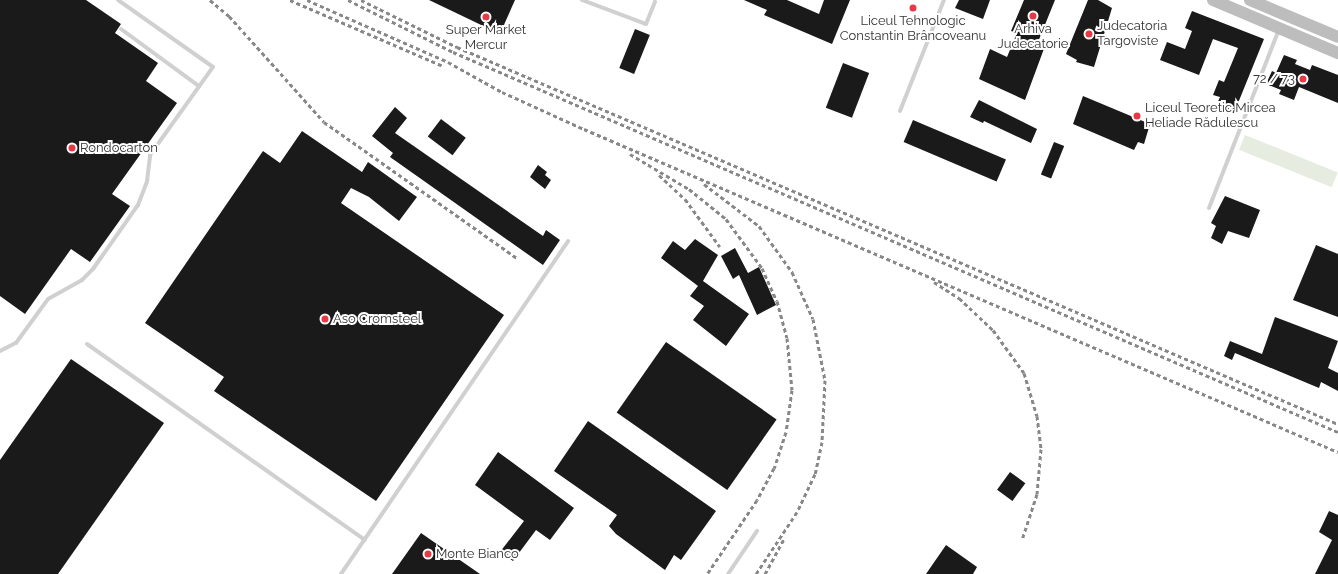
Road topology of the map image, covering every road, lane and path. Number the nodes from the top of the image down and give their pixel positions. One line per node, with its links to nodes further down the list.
1 (118, 0): 13 (lane)
2 (582, 0): 6 (lane)
3 (944, 0): 14 (lane)
4 (1213, 0): 9 (main road)
5 (1250, 0): 8 (main road)
6 (655, 1): 7 (lane)
7 (648, 14)
8 (1285, 15): 9 (main road); 11 (main road)
9 (1279, 28): 12 (main road); 15 (lane)
10 (121, 29): 13 (lane)
11 (1338, 37)
12 (1338, 53)
13 (199, 86): 18 (lane)
14 (900, 111)
15 (1209, 208)
16 (568, 241): 20 (lane)
17 (87, 344): 20 (lane)
18 (0, 351)
19 (757, 531): 22 (lane)
20 (364, 540): 21 (lane)
21 (341, 574)
22 (728, 574)

